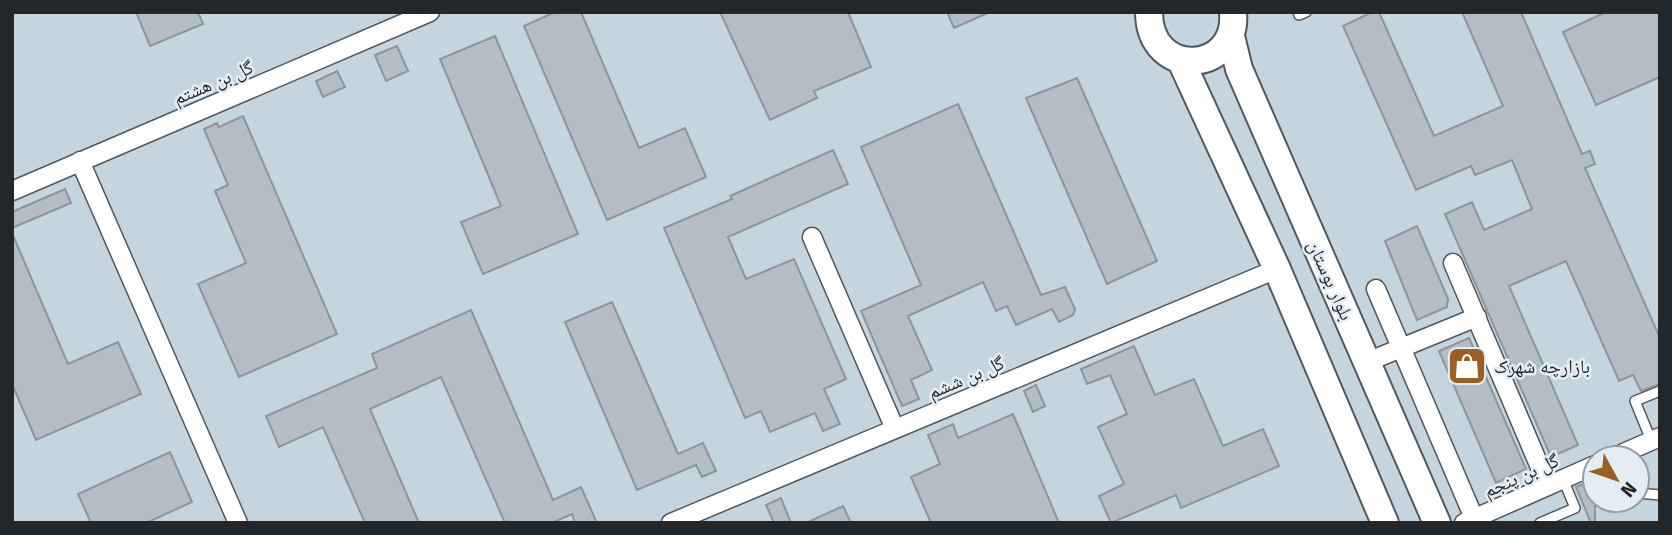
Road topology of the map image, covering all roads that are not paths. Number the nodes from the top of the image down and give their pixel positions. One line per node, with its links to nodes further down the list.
1 (430, 12): 7 (street, گل بن هشتم)
2 (1149, 12): 6 (street)
3 (1298, 12): 4 (lane)
4 (1306, 12)
5 (1232, 24): 6 (street); 15 (street, بلوار بوستان)
6 (1181, 61): 11 (street)
7 (80, 161): 8 (street, گل بن هشتم); 22 (street)
8 (12, 191)
9 (812, 237): 17 (street)
10 (1453, 263): 13 (street)
11 (1277, 269): 17 (street, گل بن ششم); 24 (street)
12 (1376, 289): 14 (street)
13 (1477, 317): 14 (street); 20 (street)
14 (1401, 348): 15 (street); 21 (street)
15 (1367, 362): 25 (street, بلوار بوستان)
16 (1660, 391): 18 (lane)
17 (895, 429): 23 (street, گل بن ششم)
18 (1655, 438)
19 (1581, 471): 20 (street, گل بن پنجم)
20 (1555, 483): 21 (street, گل بن پنجم); 26 (lane)
21 (1469, 521)
22 (238, 523)
23 (671, 523)
24 (1385, 523)
25 (1437, 523)
26 (1540, 523)

